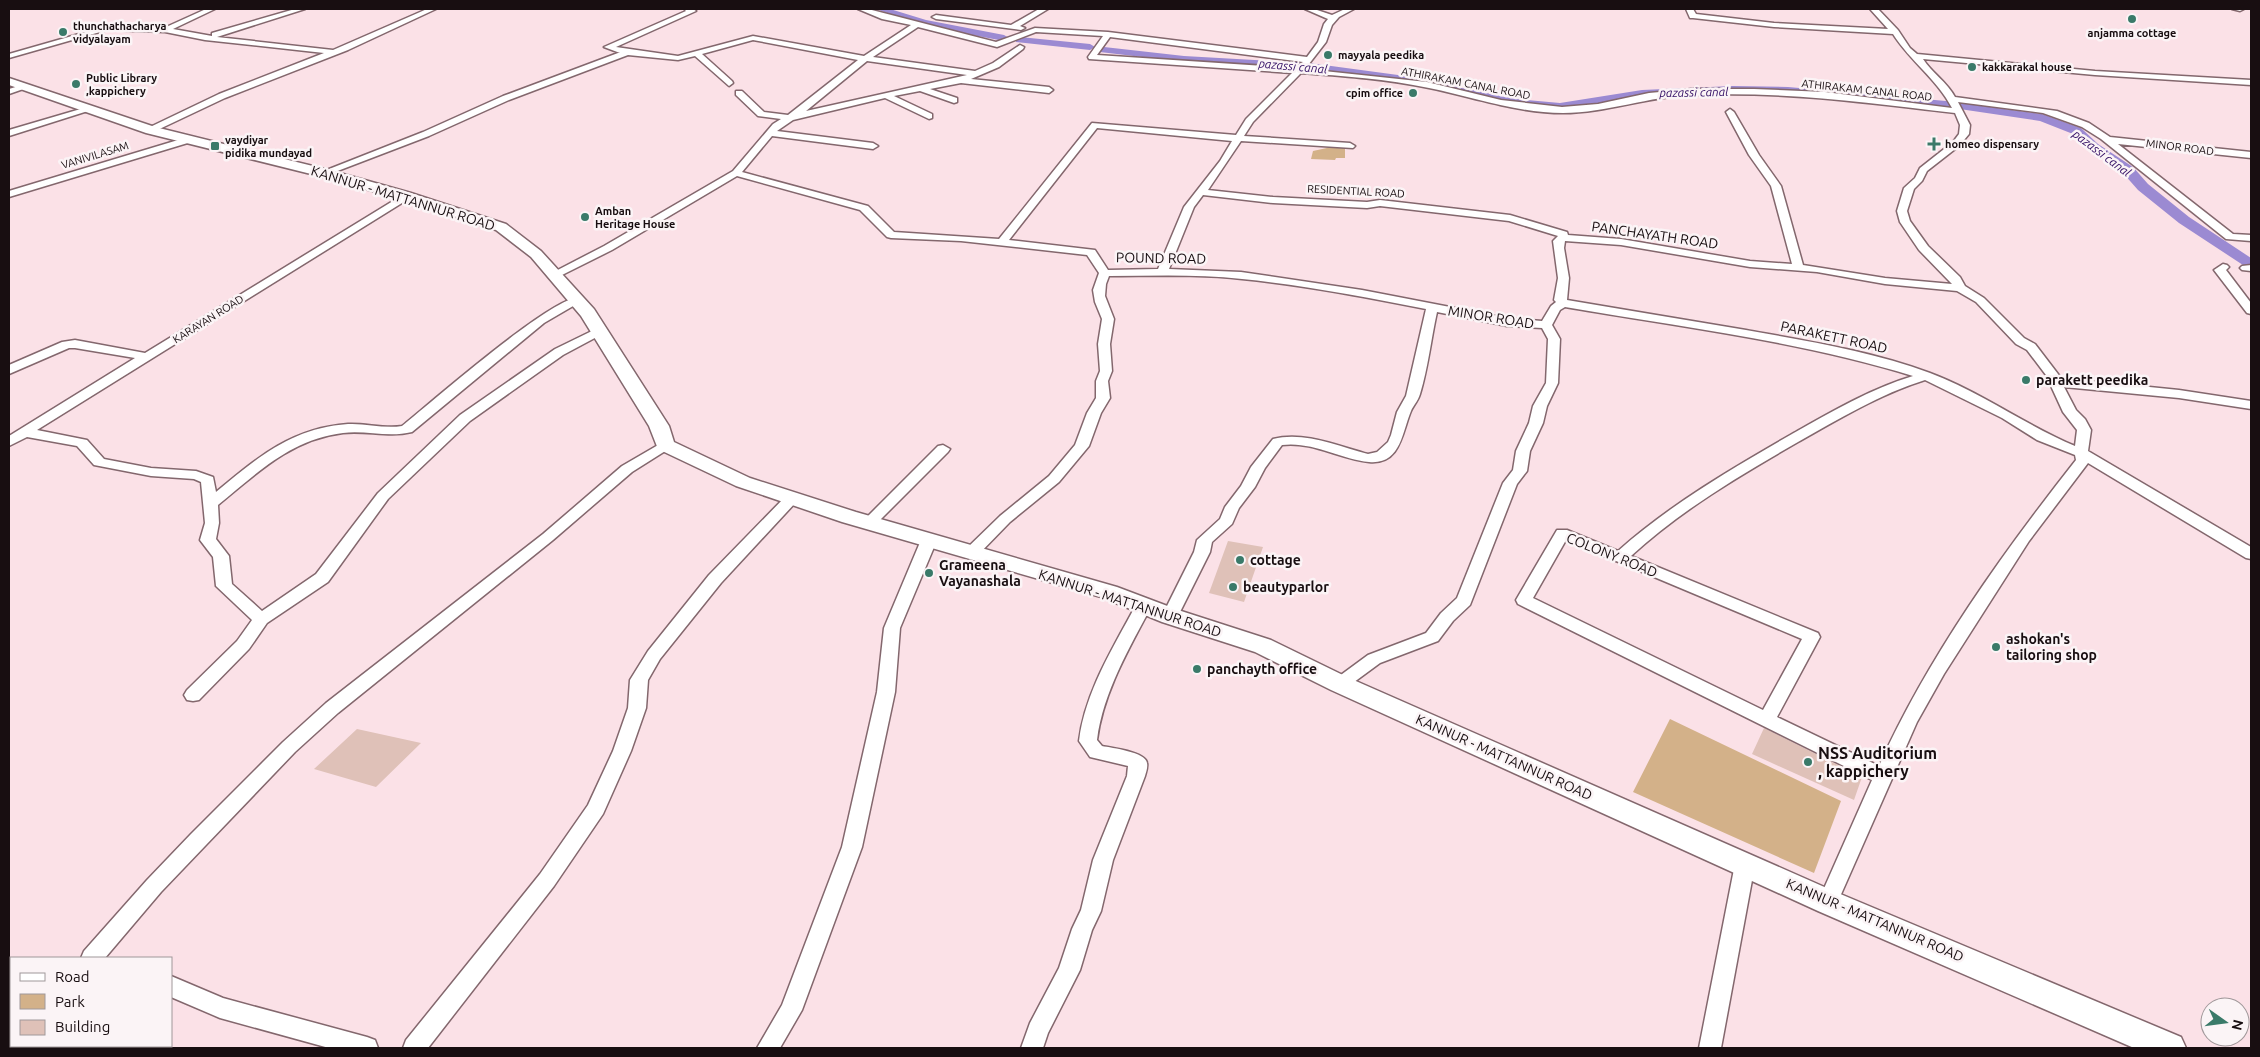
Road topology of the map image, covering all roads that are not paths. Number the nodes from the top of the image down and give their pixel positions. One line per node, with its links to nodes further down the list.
1 (211, 9): 16 (street)
2 (302, 9): 20 (street)
3 (432, 9): 22 (street)
4 (687, 9): 23 (street)
5 (862, 9): 14 (street)
6 (1044, 9): 15 (street)
7 (1308, 9): 13 (street)
8 (1351, 9): 13 (street)
9 (1690, 9): 18 (street)
10 (1874, 9): 18 (street)
11 (949, 12): 12 (street)
12 (936, 17): 14 (street); 15 (street)
13 (1332, 18): 28 (street)
14 (917, 23): 17 (street); 27 (street)
15 (1012, 27): 17 (street)
16 (166, 30): 20 (street); 25 (street)
17 (1035, 30): 19 (street)
18 (1895, 32): 26 (street)
19 (1108, 34): 28 (street); 29 (street, ATHIRAKAM CANAL ROAD)
20 (205, 38): 22 (street)
21 (1020, 47): 30 (street)
22 (333, 52): 45 (street)
23 (627, 52): 24 (street); 54 (street)
24 (696, 53): 27 (street); 33 (street)
25 (9, 56)
26 (1916, 56): 32 (street); 40 (street)
27 (869, 58): 30 (street); 44 (street)
28 (1308, 61): 29 (street)
29 (1298, 70): 40 (street, ATHIRAKAM CANAL ROAD); 48 (street)
30 (976, 74): 31 (street)
31 (963, 80): 35 (street); 36 (street)
32 (2251, 82)
33 (729, 83)
34 (14, 87): 41 (main road, KANNUR - MATTANNUR ROAD)
35 (918, 88): 38 (street); 39 (street)
36 (1049, 90)
37 (739, 93): 44 (street)
38 (886, 95): 43 (street); 44 (street)
39 (954, 100)
40 (1955, 106): 50 (street, ATHIRAKAM CANAL ROAD); 67 (street)
41 (87, 110): 45 (main road, KANNUR - MATTANNUR ROAD); 46 (street)
42 (1730, 112): 63 (street)
43 (929, 116)
44 (789, 118): 47 (street)
45 (152, 130): 49 (main road, KANNUR - MATTANNUR ROAD)
46 (9, 133)
47 (771, 133): 51 (street); 55 (street)
48 (1240, 139): 52 (street); 56 (street); 61 (street)
49 (188, 140): 54 (main road, KANNUR - MATTANNUR ROAD); 57 (street, VANIVILASAM)
50 (2110, 140): 53 (street, MINOR ROAD); 60 (street)
51 (873, 146)
52 (1350, 146)
53 (2251, 155)
54 (324, 173): 58 (main road, KANNUR - MATTANNUR ROAD)
55 (736, 173): 61 (street); 66 (street)
56 (1201, 192): 59 (street, RESIDENTIAL ROAD); 64 (street)
57 (9, 194)
58 (406, 196): 66 (main road, KANNUR - MATTANNUR ROAD); 74 (street, KARAYAN ROAD)
59 (1564, 238): 63 (street, PANCHAYATH ROAD); 69 (street)
60 (2251, 238)
61 (1002, 242): 65 (street)
62 (2223, 266): 71 (street)
63 (1798, 267): 67 (street, PANCHAYATH ROAD)
64 (1162, 272): 65 (street, POUND ROAD); 70 (street, POUND ROAD)
65 (1105, 273): 88 (street, POUND ROAD)
66 (554, 275): 68 (main road, KANNUR - MATTANNUR ROAD)
67 (1960, 288): 77 (street)
68 (576, 300): 73 (main road, KANNUR - MATTANNUR ROAD); 85 (street)
69 (1563, 303): 72 (street); 76 (street, PARAKETT ROAD)
70 (1432, 307): 72 (street, MINOR ROAD); 92 (street, MINOR ROAD)
71 (2251, 311)
72 (1546, 325): 94 (street)
73 (600, 332): 81 (main road, KANNUR - MATTANNUR ROAD); 93 (street)
74 (148, 357): 75 (street); 79 (street, KARAYAN ROAD)
75 (9, 370)
76 (1926, 376): 83 (street, PARAKETT ROAD); 90 (street)
77 (2057, 382): 78 (street); 83 (street)
78 (2251, 405)
79 (25, 432): 80 (street, KARAYAN ROAD); 85 (street)
80 (9, 442)
81 (665, 445): 84 (main road, KANNUR - MATTANNUR ROAD); 100 (street)
82 (943, 449): 86 (street)
83 (2081, 453): 89 (street, PARAKETT ROAD); 97 (street)
84 (792, 498): 86 (main road, KANNUR - MATTANNUR ROAD); 104 (street)
85 (211, 503): 93 (street)
86 (869, 523): 87 (main road, KANNUR - MATTANNUR ROAD)
87 (929, 540): 88 (main road, KANNUR - MATTANNUR ROAD); 105 (street)
88 (971, 553): 91 (main road, KANNUR - MATTANNUR ROAD)
89 (2251, 554)
90 (1619, 558): 96 (street, COLONY ROAD); 96 (street, COLONY ROAD)
91 (1144, 605): 92 (main road, KANNUR - MATTANNUR ROAD); 106 (street)
92 (1170, 616): 94 (main road, KANNUR - MATTANNUR ROAD)
93 (261, 619): 95 (street)
94 (1340, 684): 98 (main road, KANNUR - MATTANNUR ROAD)
95 (192, 695)
96 (1767, 720): 97 (street, COLONY ROAD)
97 (1883, 777): 99 (street)
98 (1745, 864): 99 (main road, KANNUR - MATTANNUR ROAD); 107 (street)
99 (1828, 902): 102 (main road, KANNUR - MATTANNUR ROAD)
100 (99, 956)
101 (172, 986): 103 (street)
102 (2143, 1042): 108 (main road, KANNUR - MATTANNUR ROAD)
103 (367, 1048)
104 (414, 1048)
105 (768, 1048)
106 (1032, 1048)
107 (1710, 1048)
108 (2170, 1048)

